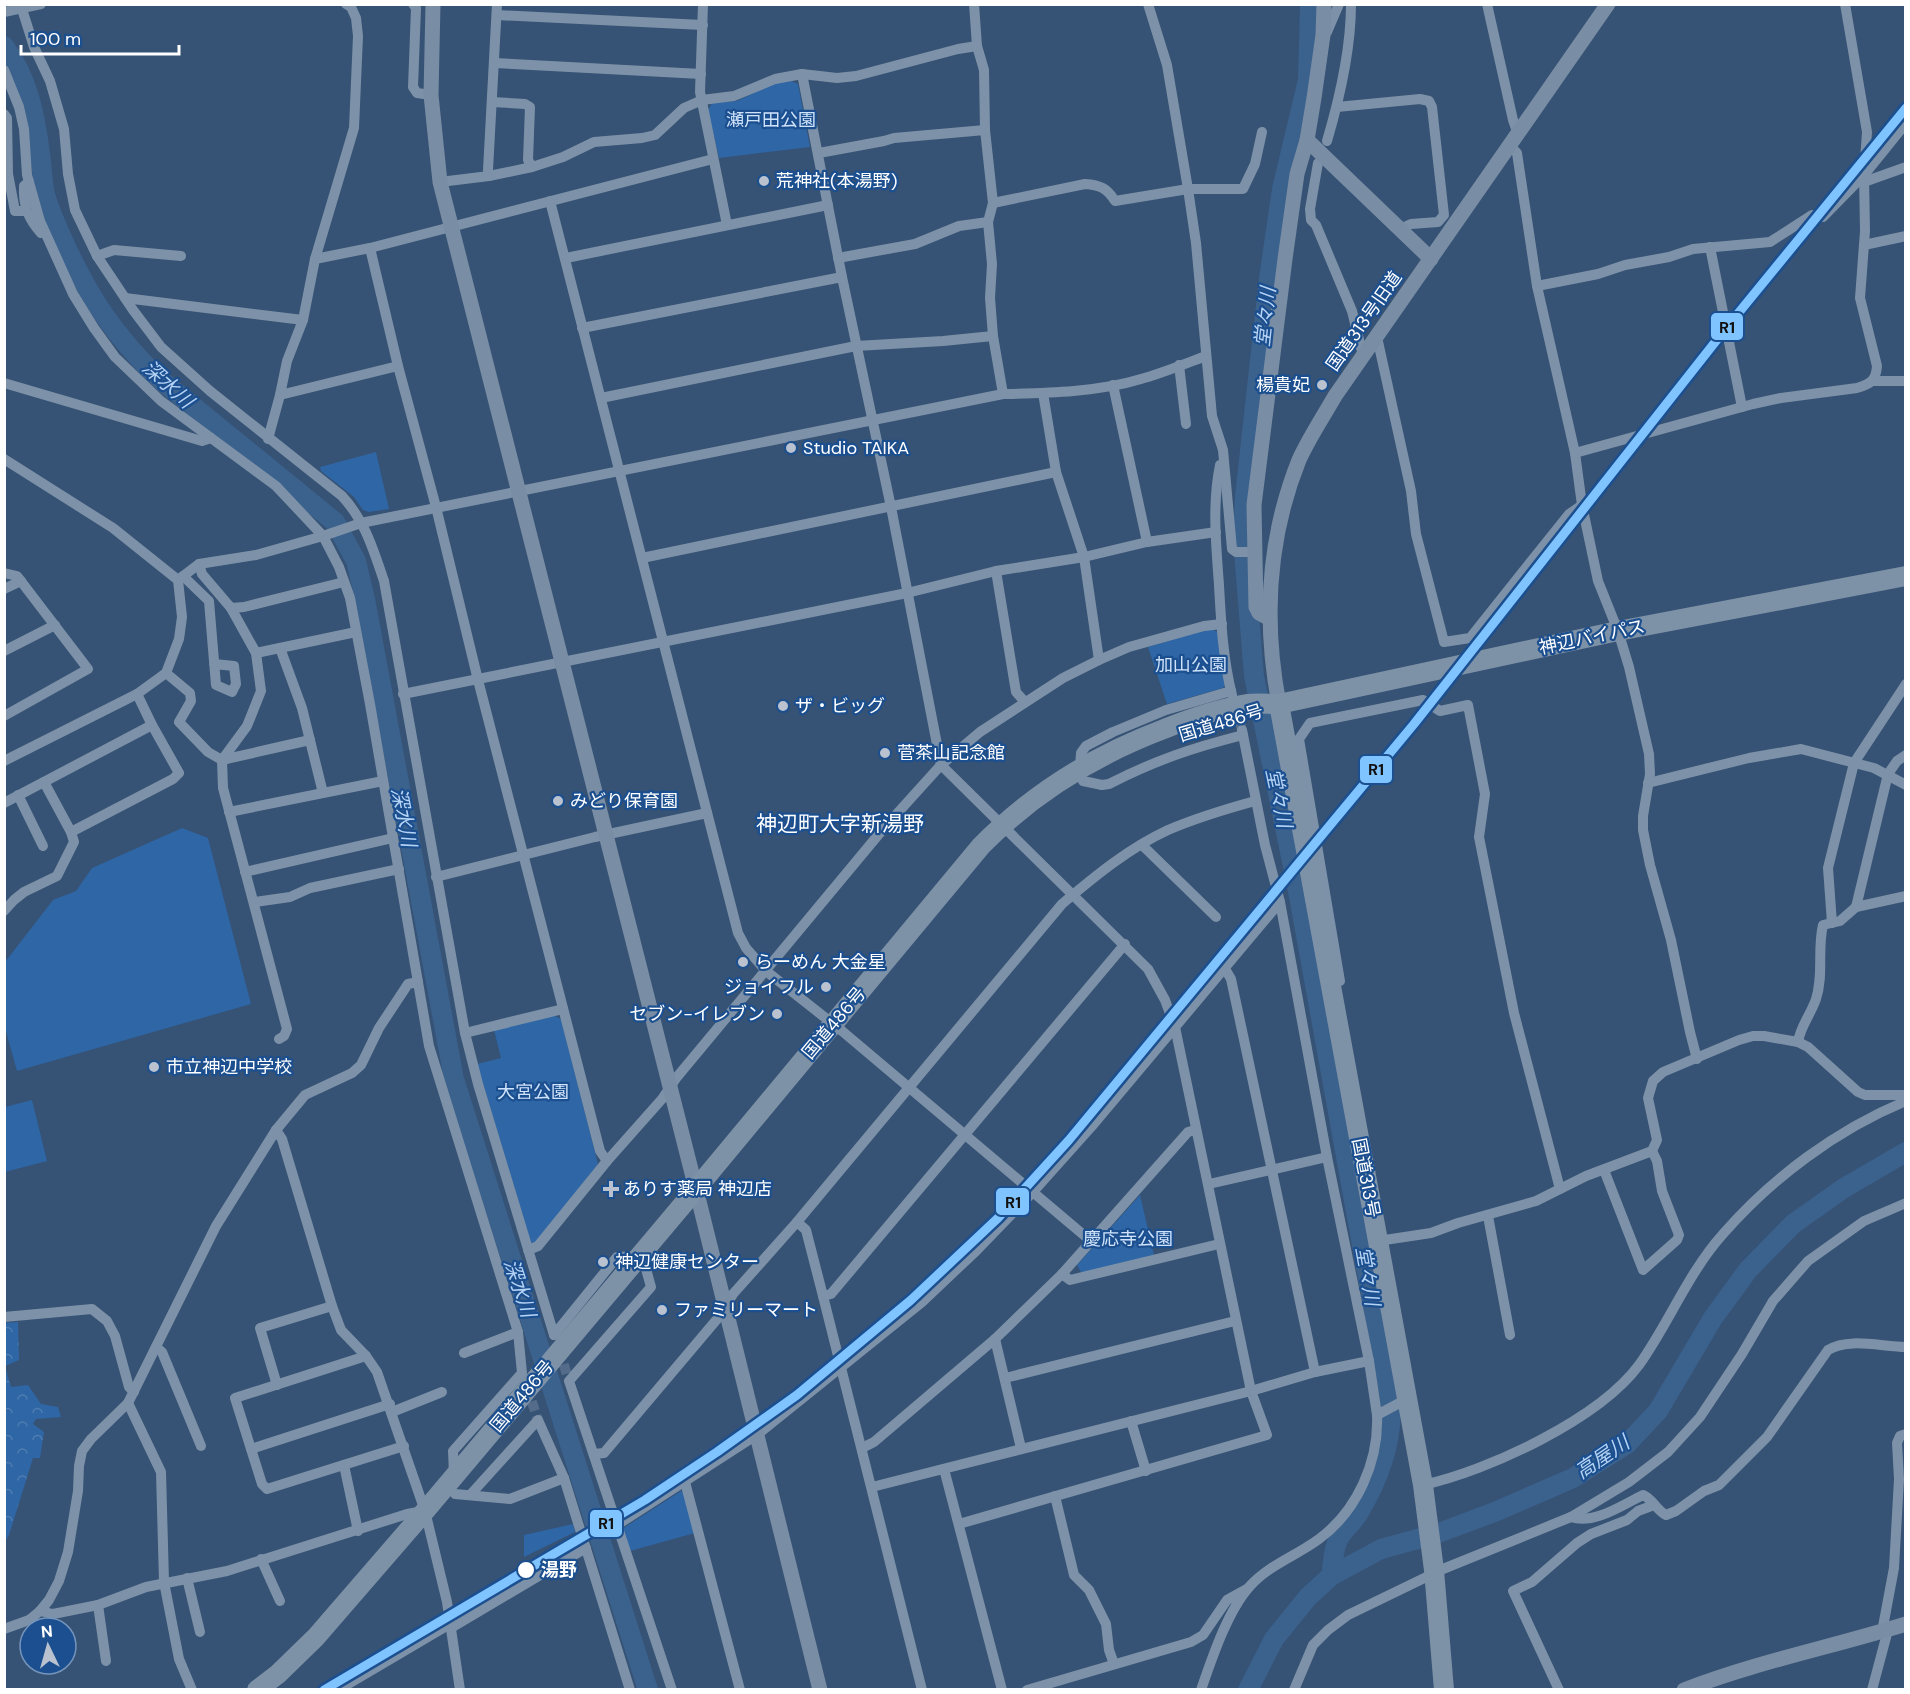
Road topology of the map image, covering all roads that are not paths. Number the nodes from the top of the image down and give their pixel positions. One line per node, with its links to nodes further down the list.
1 (41, 4): 14 (street)
2 (413, 4): 24 (street)
3 (433, 4): 24 (street)
4 (703, 4): 17 (street)
5 (974, 4): 19 (street)
6 (1148, 4): 44 (street)
7 (1324, 4): 18 (street)
8 (1340, 4): 18 (street)
9 (1351, 4): 27 (street)
10 (1487, 4): 32 (street)
11 (1608, 4): 32 (street, 国道313号旧道)
12 (1845, 4): 41 (street)
13 (351, 5): 62 (street)
14 (22, 9): 16 (street); 58 (street)
15 (497, 10): 17 (street); 20 (street)
16 (4, 12)
17 (703, 26): 22 (street)
18 (1323, 35): 33 (street)
19 (977, 46): 23 (street); 30 (street)
20 (494, 63): 22 (street); 26 (street)
21 (4, 70): 42 (street)
22 (701, 74): 25 (street)
23 (802, 74): 25 (street); 35 (street)
24 (431, 95): 43 (street)
25 (702, 100): 36 (street); 38 (street)
26 (492, 102): 38 (street); 40 (street)
27 (1337, 106): 34 (street); 52 (street)
28 (4, 114): 48 (street)
29 (1905, 123): 41 (street)
30 (985, 130): 35 (street); 46 (street)
31 (1262, 132): 44 (street)
32 (1514, 140): 63 (street, 国道313号旧道); 65 (street)
33 (1307, 141): 52 (street); 102 (street)
34 (1327, 141)
35 (819, 153): 47 (street)
36 (712, 159): 45 (street); 50 (street)
37 (1318, 163): 72 (street)
38 (532, 167): 40 (street)
39 (1905, 167): 41 (street)
40 (489, 176): 43 (street)
41 (1864, 179): 55 (street); 56 (street)
42 (29, 182): 48 (street); 54 (street)
43 (440, 182): 51 (street)
44 (1188, 189): 46 (street); 73 (street)
45 (550, 201): 51 (street); 60 (street)
46 (993, 203): 49 (street)
47 (828, 205): 50 (street); 61 (street)
48 (20, 215): 54 (street)
49 (988, 222): 61 (street); 69 (street)
50 (727, 225): 60 (street)
51 (452, 226): 57 (street); 94 (street)
52 (1400, 229): 63 (street)
53 (1905, 236): 55 (street)
54 (46, 237): 87 (street)
55 (1863, 245): 76 (street)
56 (1710, 247): 65 (street); 84 (street)
57 (370, 248): 62 (street); 75 (street)
58 (97, 256): 59 (street); 66 (street)
59 (181, 256)
60 (566, 258): 68 (street)
61 (838, 258): 64 (street)
62 (315, 259): 67 (street)
63 (1431, 259): 70 (street, 国道313号旧道)
64 (842, 277): 68 (street); 71 (street)
65 (1537, 286): 90 (street)
66 (125, 298): 67 (street); 88 (street)
67 (303, 320): 82 (street)
68 (582, 328): 83 (street)
69 (993, 336): 71 (street); 81 (street)
70 (1377, 337): 72 (street, 国道313号旧道); 95 (street)
71 (856, 346): 83 (street); 85 (street)
72 (1367, 352): 115 (street, 国道313号旧道)
73 (1206, 356): 74 (street); 89 (street)
74 (1179, 365): 79 (street); 86 (street)
75 (398, 366): 82 (street); 96 (street)
76 (1873, 381): 77 (street); 84 (street)
77 (1905, 381)
78 (4, 383): 87 (street)
79 (1113, 385): 80 (street); 101 (street)
80 (1043, 393): 81 (street); 93 (street)
81 (1003, 394): 85 (street)
82 (280, 395): 88 (street)
83 (601, 398): 92 (street)
84 (1742, 407): 90 (street)
85 (872, 420): 92 (street); 97 (street)
86 (1186, 424)
87 (211, 438): 100 (street)
88 (268, 438): 98 (street)
89 (1223, 450): 99 (street); 102 (street)
90 (1575, 453): 95 (street)
91 (4, 459): 109 (street)
92 (619, 471): 94 (street); 104 (street)
93 (1056, 472): 97 (street); 103 (street)
94 (518, 490): 96 (street); 125 (street)
95 (1582, 505): 118 (street)
96 (436, 507): 98 (street); 128 (street)
97 (891, 507): 104 (street); 113 (street)
98 (356, 524): 100 (street); 131 (street)
99 (1215, 532): 101 (street); 116 (street)
100 (327, 534): 105 (street); 111 (street)
101 (1147, 543): 103 (street)
102 (1254, 552): 115 (street)
103 (1084, 557): 106 (street); 124 (street)
104 (642, 558): 120 (street)
105 (199, 564): 109 (street); 114 (street)
106 (996, 571): 113 (street); 132 (street)
107 (4, 573): 110 (street)
108 (1905, 576): 118 (highway, 神辺バイパス)
109 (181, 578): 126 (street); 127 (street)
110 (21, 581): 112 (street); 117 (street)
111 (344, 582): 114 (street); 119 (street)
112 (4, 589)
113 (907, 593): 120 (street); 141 (street)
114 (231, 608): 123 (street)
115 (1268, 618): 133 (street, 国道313号旧道)
116 (1222, 624): 124 (street); 142 (street)
117 (55, 625): 122 (street); 134 (street)
118 (1618, 631): 133 (highway, 神辺バイパス); 146 (street)
119 (356, 632): 121 (street); 144 (street)
120 (664, 642): 125 (street); 153 (street)
121 (280, 648): 123 (street); 136 (street)
122 (4, 651)
123 (256, 653): 139 (street)
124 (1098, 660): 132 (street)
125 (563, 662): 128 (street); 156 (street)
126 (214, 664)
127 (166, 673): 130 (street); 139 (street)
128 (478, 680): 131 (street); 160 (street)
129 (1905, 684): 140 (street)
130 (137, 694): 135 (street); 138 (street)
131 (403, 694): 163 (street)
132 (1025, 702): 141 (street)
133 (1258, 715): 142 (highway, 国道486号); 142 (street); 150 (street); 177 (highway, 国道313号)
134 (4, 716)
135 (152, 725): 145 (street); 155 (street)
136 (310, 740): 139 (street); 148 (street)
137 (1905, 755): 143 (street)
138 (4, 760)
139 (222, 760): 152 (street)
140 (1854, 763): 143 (street); 146 (street); 171 (street)
141 (941, 765): 154 (street); 174 (street)
142 (1081, 774): 154 (highway, 国道486号)
143 (1888, 774): 147 (street); 168 (street)
144 (383, 781): 148 (street); 157 (street)
145 (44, 782): 149 (street); 155 (street)
146 (1648, 783): 183 (street)
147 (1905, 785)
148 (323, 793): 152 (street)
149 (18, 795): 151 (street); 159 (street)
150 (1255, 801): 158 (street); 167 (street)
151 (4, 802)
152 (229, 812): 162 (street)
153 (707, 813): 156 (street); 174 (street)
154 (1006, 829): 164 (street); 179 (highway, 国道486号)
155 (71, 832): 169 (street)
156 (606, 834): 160 (street); 185 (street)
157 (393, 838): 161 (street); 162 (street)
158 (1142, 844): 164 (street); 170 (street)
159 (44, 846)
160 (524, 855): 163 (street); 176 (street)
161 (399, 869): 166 (street); 175 (street)
162 (244, 872): 166 (street)
163 (436, 877): 180 (street)
164 (1073, 894): 172 (street); 184 (street)
165 (1905, 896): 168 (street)
166 (255, 902): 181 (street)
167 (1280, 902): 173 (street); 192 (street)
168 (1856, 907): 171 (street)
169 (4, 911)
170 (1216, 917)
171 (1832, 923): 182 (street)
172 (1125, 944): 178 (street); 190 (street)
173 (1224, 967): 178 (street); 195 (street)
174 (766, 970): 179 (street); 185 (street)
175 (418, 982): 188 (street); 214 (street)
176 (563, 1009): 180 (street); 193 (street)
177 (1335, 1012): 197 (street); 203 (highway, 国道313号)
178 (1174, 1027): 189 (street); 198 (street)
179 (837, 1028): 184 (street); 199 (highway, 国道486号)
180 (465, 1034): 206 (street)
181 (279, 1040)
182 (1798, 1042): 183 (street); 186 (street)
183 (1697, 1059): 191 (street)
184 (908, 1087): 190 (street); 202 (street)
185 (669, 1089): 193 (street); 199 (street)
186 (1905, 1095)
187 (1905, 1101): 249 (street)
188 (276, 1130): 210 (street); 217 (street)
189 (1195, 1130): 196 (street); 204 (street)
190 (965, 1135): 198 (street); 209 (street)
191 (1652, 1152): 194 (street); 194 (street)
192 (1327, 1157): 195 (street); 221 (street)
193 (607, 1161): 206 (street)
194 (1604, 1170): 197 (street)
195 (1271, 1171): 196 (street); 223 (street)
196 (1209, 1184): 205 (street)
197 (1560, 1189): 201 (street)
198 (1033, 1192): 204 (street); 222 (street)
199 (698, 1196): 207 (highway, 国道486号); 211 (street)
200 (1905, 1203): 252 (street)
201 (1488, 1215): 203 (street); 215 (street)
202 (797, 1222): 209 (street); 211 (street)
203 (1378, 1241): 229 (highway, 国道313号)
204 (1092, 1242): 208 (street)
205 (1219, 1244): 208 (street); 213 (street)
206 (528, 1250): 207 (street)
207 (643, 1263): 241 (street); 248 (highway, 国道486号)
208 (1062, 1274): 216 (street)
209 (824, 1296): 222 (street)
210 (332, 1306): 220 (street); 225 (street)
211 (725, 1306): 234 (street); 241 (street)
212 (5, 1315): 227 (street)
213 (1235, 1321): 224 (street); 226 (street)
214 (518, 1332): 219 (street); 248 (street)
215 (1510, 1335)
216 (995, 1339): 224 (street); 238 (street)
217 (156, 1347): 227 (street); 236 (street)
218 (1905, 1347): 251 (street)
219 (464, 1353)
220 (366, 1356): 225 (street); 231 (street)
221 (1369, 1361): 223 (street); 232 (street)
222 (841, 1369): 234 (street); 238 (street)
223 (1315, 1372): 226 (street)
224 (1005, 1378): 240 (street)
225 (278, 1385): 239 (street)
226 (1251, 1390): 233 (street); 244 (street)
227 (134, 1392): 230 (street)
228 (442, 1392): 231 (street)
229 (1402, 1402): 232 (street); 249 (highway, 国道313号)
230 (128, 1403): 261 (street); 265 (street)
231 (391, 1408): 237 (street); 239 (street)
232 (1381, 1413): 262 (street)
233 (1131, 1421): 240 (street); 244 (street)
234 (758, 1434): 246 (street); 281 (street)
235 (1905, 1434): 269 (street)
236 (201, 1446)
237 (404, 1446): 242 (street); 253 (street)
238 (862, 1448): 247 (street)
239 (251, 1449): 242 (street)
240 (1021, 1449): 243 (street)
241 (594, 1454): 255 (street)
242 (344, 1465): 256 (street)
243 (944, 1468): 247 (street); 254 (street)
244 (1146, 1471): 250 (street)
245 (564, 1478): 248 (street); 248 (street); 257 (street)
246 (685, 1482): 255 (street); 280 (street)
247 (872, 1487): 282 (street)
248 (460, 1488): 253 (highway, 国道486号)
249 (1423, 1489): 259 (highway, 国道313号)
250 (1055, 1496): 254 (street); 272 (street)
251 (1654, 1505): 252 (street); 288 (street)
252 (1571, 1517): 259 (street)
253 (426, 1518): 256 (street); 267 (street); 274 (highway, 国道486号); 275 (highway, 国道486号)
254 (959, 1524): 283 (street)
255 (617, 1525): 279 (street)
256 (358, 1531): 258 (street)
257 (586, 1548): 267 (street); 278 (street)
258 (261, 1559): 260 (street); 263 (street)
259 (1434, 1572): 286 (street); 287 (highway, 国道313号)
260 (187, 1578): 261 (street); 270 (street)
261 (164, 1582): 264 (street); 273 (street)
262 (1247, 1589): 272 (street); 285 (street)
263 (279, 1601)
264 (98, 1605): 265 (street); 271 (street)
265 (40, 1611): 268 (street)
266 (1905, 1624): 269 (street)
267 (451, 1626): 276 (street); 277 (street)
268 (4, 1629)
269 (1885, 1631): 289 (street); 290 (street)
270 (200, 1632)
271 (106, 1661)
272 (1114, 1664): 284 (street)
273 (192, 1689)
274 (257, 1689)
275 (277, 1689)
276 (338, 1689)
277 (460, 1689)
278 (630, 1689)
279 (672, 1689)
280 (740, 1689)
281 (820, 1689)
282 (922, 1689)
283 (1002, 1689)
284 (1027, 1689)
285 (1201, 1689)
286 (1294, 1689)
287 (1444, 1689)
288 (1559, 1689)
289 (1684, 1689)
290 (1872, 1689)

